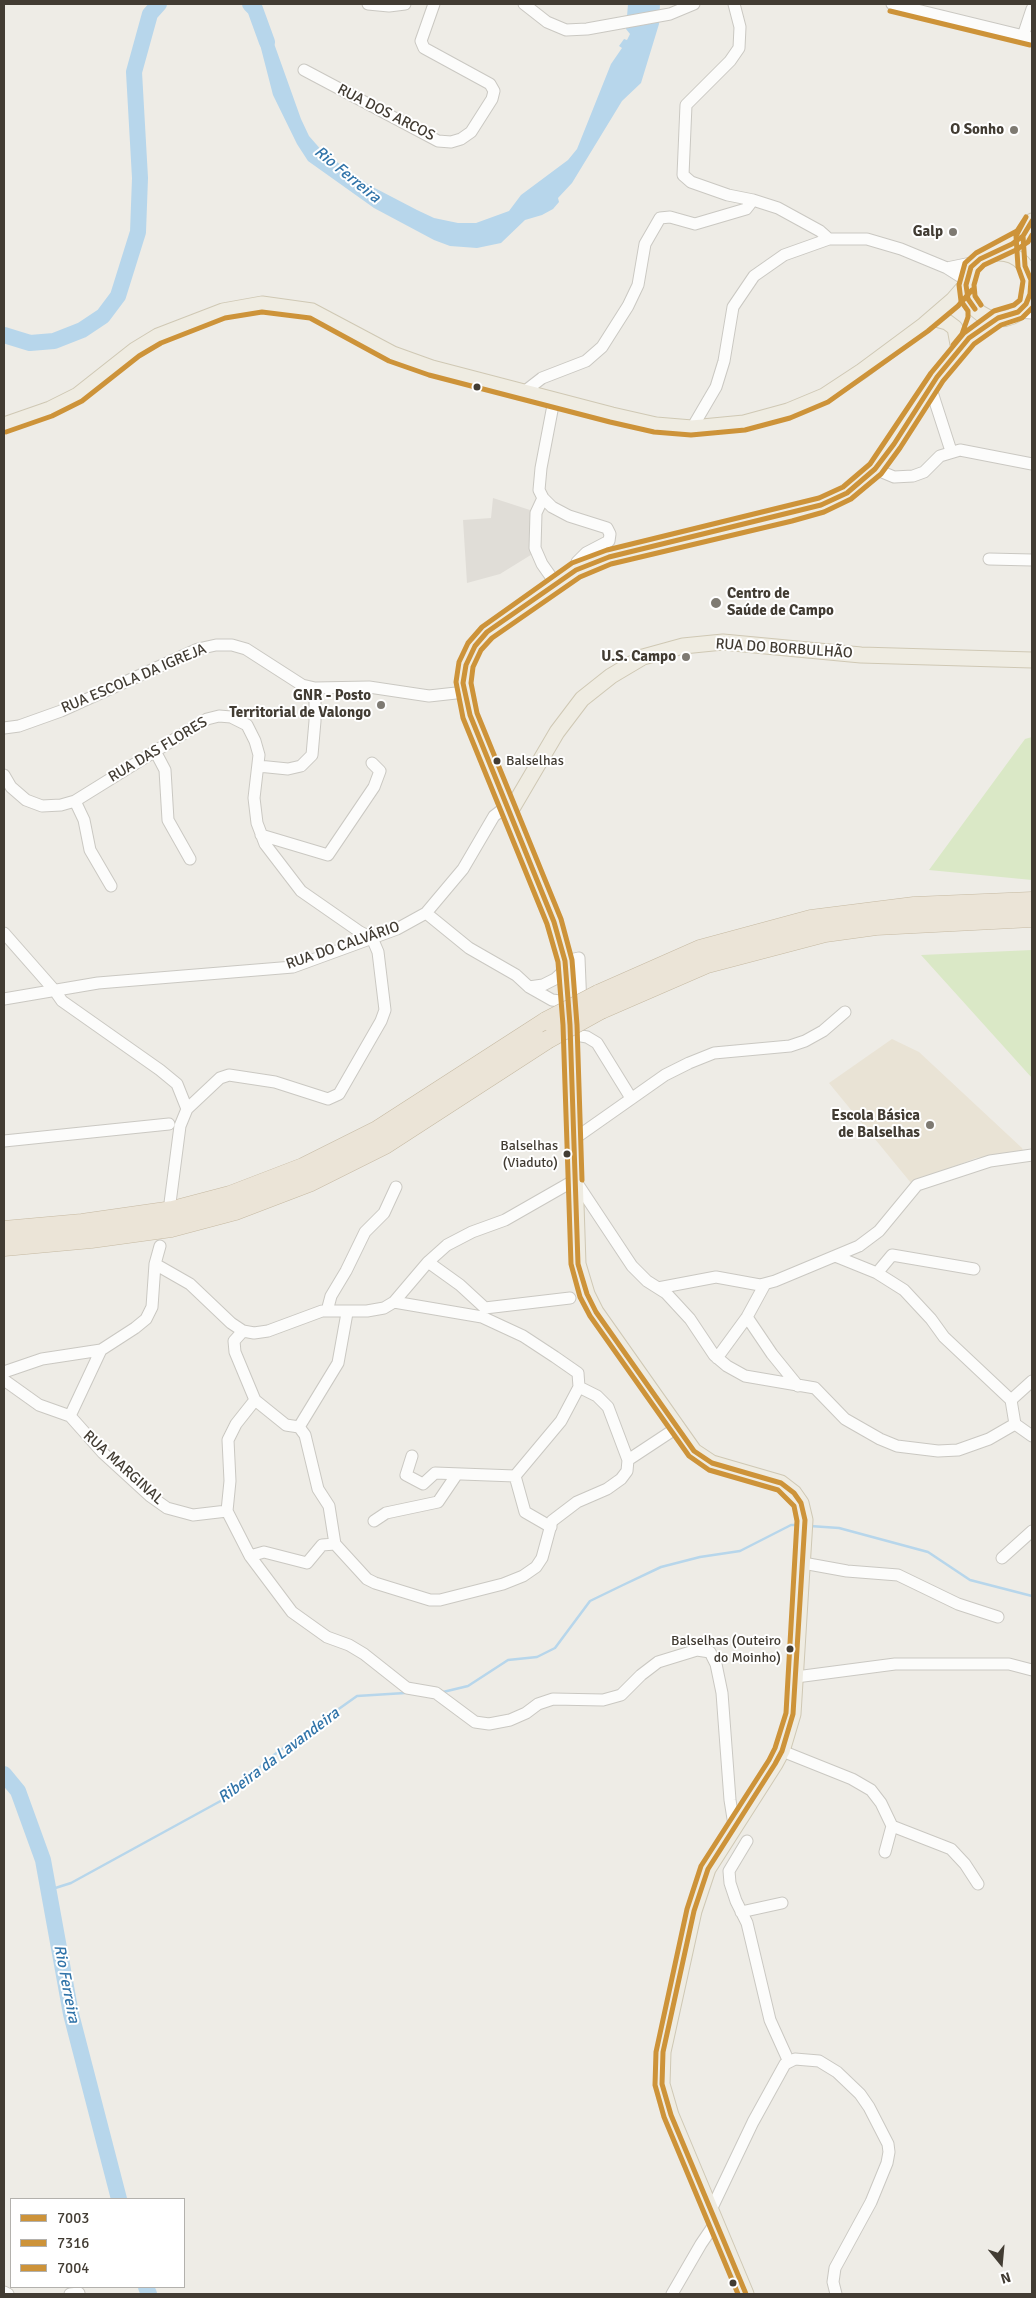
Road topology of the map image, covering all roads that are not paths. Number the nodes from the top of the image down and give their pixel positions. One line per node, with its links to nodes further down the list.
1 (368, 4): 2 (street)
2 (405, 4)
3 (434, 4): 10 (street, RUA DOS ARCOS)
4 (524, 4): 5 (street)
5 (694, 4)
6 (734, 4): 11 (street)
7 (892, 4): 9 (street)
8 (1032, 9): 9 (street)
9 (1028, 37)
10 (304, 70)
11 (753, 200): 14 (street); 28 (street)
12 (1032, 221): 13 (main road)
13 (1023, 236): 15 (main road); 17 (main road)
14 (829, 239): 18 (street); 31 (street)
15 (993, 253): 16 (main road); 17 (main road)
16 (976, 262): 18 (street); 19 (main road)
17 (1025, 266): 20 (main road)
18 (946, 268): 19 (street)
19 (966, 283): 21 (main road); 24 (main road)
20 (1032, 289): 22 (main road)
21 (974, 307): 23 (main road); 24 (main road); 25 (main road)
22 (1025, 312): 23 (main road)
23 (998, 318): 25 (main road)
24 (930, 322): 26 (main road); 31 (main road)
25 (969, 338): 26 (main road)
26 (959, 350): 27 (main road)
27 (930, 386): 32 (street); 34 (main road)
28 (524, 392): 29 (main road); 30 (main road)
29 (554, 400): 31 (main road); 35 (street)
30 (4, 425)
31 (692, 428)
32 (951, 451): 33 (street); 34 (street)
33 (1032, 464)
34 (875, 469): 38 (main road)
35 (543, 498): 38 (street); 39 (street)
36 (989, 559): 37 (street)
37 (1032, 560)
38 (576, 570): 39 (main road)
39 (556, 584): 42 (main road)
40 (1032, 660): 48 (main road, RUA DO BORBULHÃO)
41 (314, 688): 42 (street, RUA ESCOLA DA IGREJA); 43 (street, RUA ESCOLA DA IGREJA); 46 (street)
42 (465, 692): 49 (main road)
43 (4, 728)
44 (154, 751): 46 (street, RUA DAS FLORES); 50 (street, RUA DAS FLORES); 52 (street)
45 (372, 762): 51 (street)
46 (258, 766): 51 (street, RUA DAS FLORES)
47 (4, 776): 50 (street, RUA DAS FLORES)
48 (525, 780): 49 (main road, RUA DO BORBULHÃO); 49 (main road)
49 (505, 799): 55 (street, RUA DO CALVÁRIO); 59 (main road)
50 (75, 801): 53 (street)
51 (261, 835): 58 (street, RUA DAS FLORES)
52 (190, 859)
53 (111, 886)
54 (1032, 901): 64 (highway)
55 (426, 913): 58 (street, RUA DO CALVÁRIO); 60 (street)
56 (1032, 918): 64 (highway)
57 (4, 933): 61 (street)
58 (372, 938): 61 (street, RUA DO CALVÁRIO); 68 (street)
59 (570, 962): 60 (street); 62 (main road); 66 (street)
60 (529, 987): 62 (street)
61 (55, 990): 63 (street, RUA DO CALVÁRIO); 68 (street)
62 (569, 998): 66 (main road)
63 (4, 999)
64 (599, 1002): 76 (highway, bridge); 78 (highway, bridge)
65 (845, 1012): 67 (street)
66 (577, 1035): 67 (street); 70 (main road)
67 (631, 1098): 70 (street)
68 (187, 1110): 75 (street)
69 (169, 1124): 71 (street)
70 (574, 1139): 73 (main road)
71 (4, 1141)
72 (1032, 1155): 79 (street)
73 (575, 1180): 80 (street); 85 (street); 105 (main road)
74 (396, 1187): 88 (street)
75 (170, 1203)
76 (4, 1230)
77 (160, 1246): 81 (street)
78 (4, 1247)
79 (835, 1256): 83 (street); 84 (street)
80 (428, 1262): 87 (street); 90 (street)
81 (155, 1264): 92 (street); 93 (street)
82 (974, 1269): 83 (street)
83 (877, 1273): 101 (street)
84 (765, 1284): 85 (street); 91 (street)
85 (658, 1288): 94 (street)
86 (570, 1298): 90 (street)
87 (394, 1302): 89 (street); 90 (street)
88 (327, 1311): 89 (street); 92 (street)
89 (347, 1313): 104 (street)
90 (483, 1313): 98 (street)
91 (747, 1316): 94 (street); 99 (street)
92 (243, 1331): 100 (street)
93 (101, 1350): 95 (street); 102 (street)
94 (718, 1358): 99 (street)
95 (4, 1372)
96 (4, 1380): 102 (street, RUA MARGINAL)
97 (1032, 1381): 101 (street)
98 (579, 1386): 108 (street); 110 (street)
99 (798, 1386): 103 (street)
100 (256, 1400): 104 (street); 111 (street)
101 (1010, 1400): 103 (street)
102 (70, 1416): 111 (street, RUA MARGINAL)
103 (1015, 1424): 106 (street)
104 (298, 1427): 115 (street)
105 (678, 1428): 108 (street); 118 (main road)
106 (1032, 1436)
107 (412, 1456): 109 (street)
108 (628, 1460): 113 (street)
109 (457, 1474): 110 (street); 112 (street)
110 (515, 1476): 113 (street)
111 (227, 1511): 116 (street)
112 (374, 1521)
113 (551, 1527): 115 (street)
114 (1032, 1531): 117 (street)
115 (335, 1544): 116 (street)
116 (250, 1556): 123 (street)
117 (1002, 1558)
118 (803, 1563): 119 (street); 121 (main road)
119 (998, 1617)
120 (1032, 1670): 121 (street)
121 (796, 1677): 122 (main road)
122 (782, 1750): 123 (main road); 124 (street)
123 (734, 1825): 131 (main road)
124 (892, 1826): 126 (street); 127 (street)
125 (747, 1841): 129 (street)
126 (885, 1852)
127 (978, 1884)
128 (782, 1902): 129 (street)
129 (741, 1912): 130 (street)
130 (789, 2062): 131 (street); 136 (street)
131 (714, 2216): 134 (street); 135 (main road)
132 (4, 2292): 133 (street)
133 (8, 2294)
134 (672, 2294)
135 (746, 2294)
136 (836, 2294)

